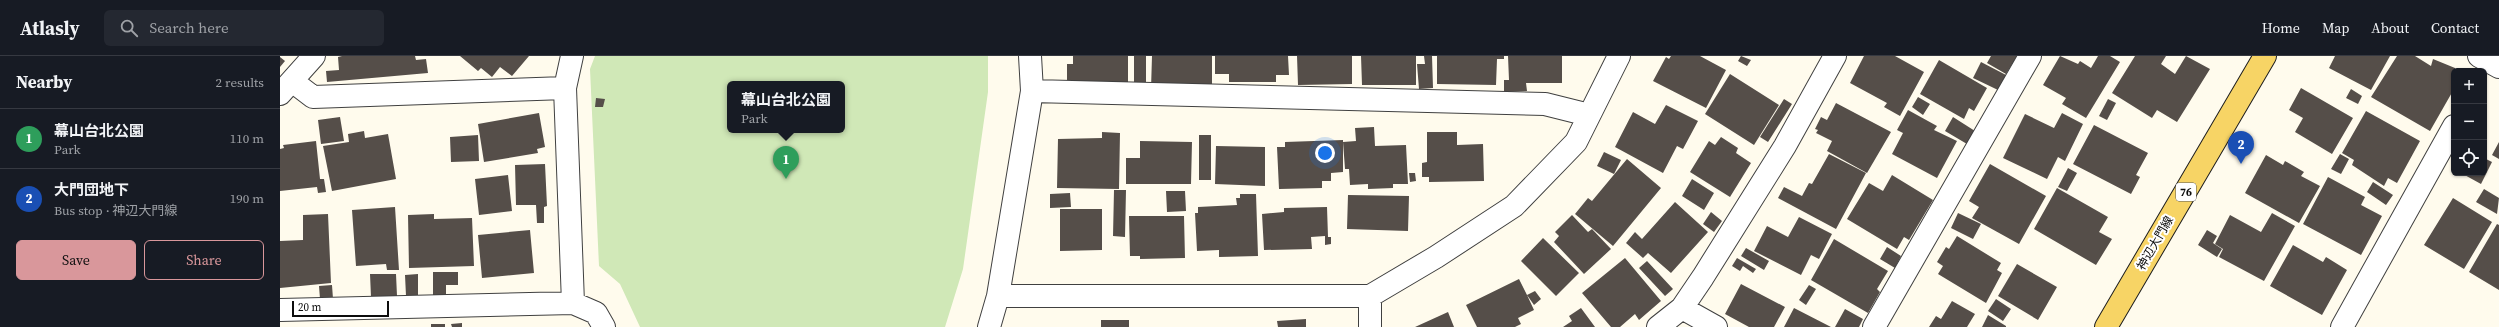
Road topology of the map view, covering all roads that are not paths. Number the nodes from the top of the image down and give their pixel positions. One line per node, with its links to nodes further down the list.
1 (314, 56): 8 (street)
2 (572, 56): 9 (street)
3 (1030, 56): 10 (street)
4 (1619, 56): 11 (street)
5 (1835, 56): 16 (street)
6 (2030, 56): 24 (street)
7 (2265, 56): 18 (main road, 神辺大門線 / 76)
8 (286, 87): 9 (street)
9 (565, 88): 15 (street)
10 (1032, 91): 11 (street); 13 (street)
11 (1589, 115): 14 (street)
12 (2451, 131): 25 (street)
13 (998, 296): 14 (street); 20 (street)
14 (1370, 296): 21 (street)
15 (573, 303): 17 (street); 19 (street)
16 (1682, 308): 22 (street); 23 (street)
17 (280, 310)
18 (2111, 325)
19 (604, 327)
20 (989, 327)
21 (1370, 327)
22 (1658, 327)
23 (1716, 327)
24 (1874, 327)
25 (2342, 327)

